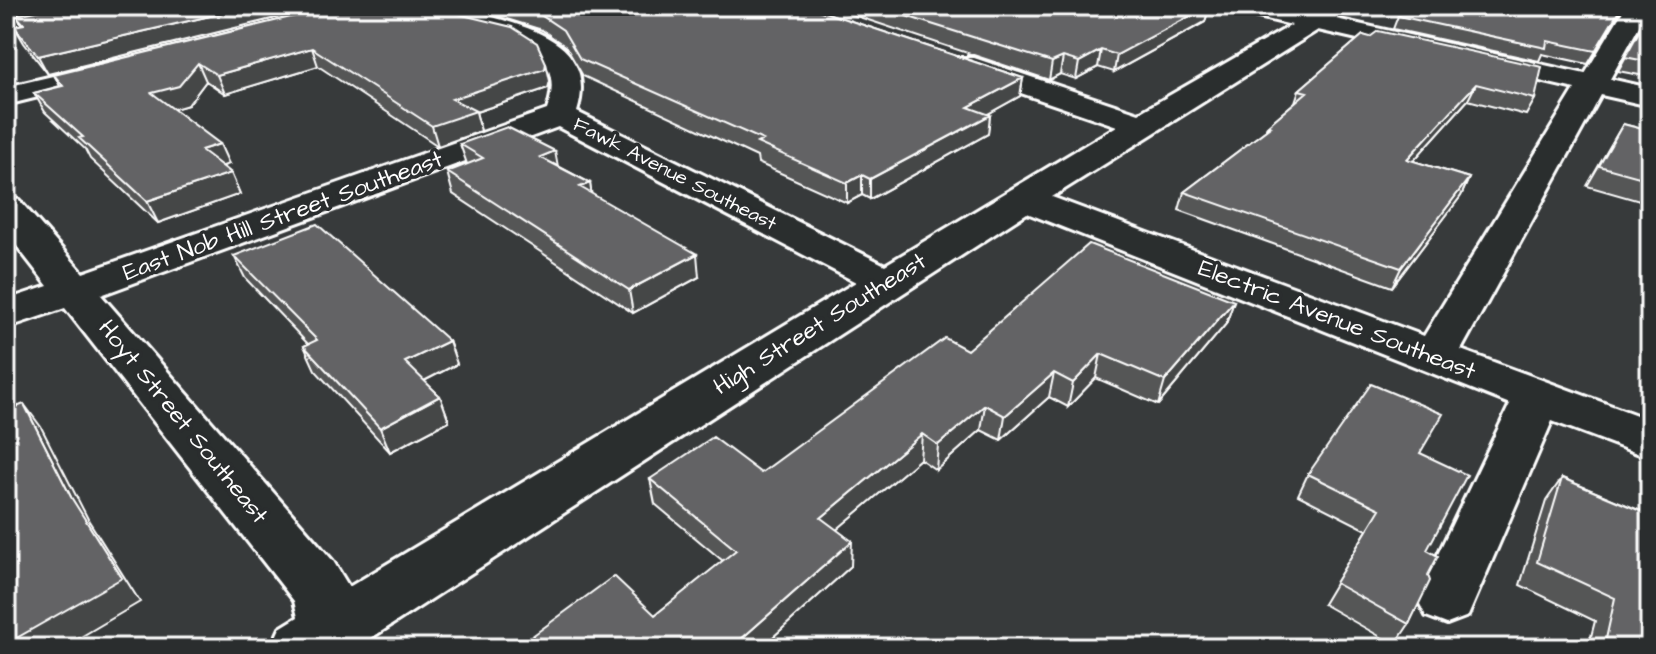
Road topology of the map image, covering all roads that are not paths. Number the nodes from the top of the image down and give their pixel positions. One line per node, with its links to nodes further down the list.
1 (80, 6): 6 (street)
2 (1242, 6): 4 (street)
3 (1638, 6): 9 (street)
4 (1328, 14): 9 (street); 13 (street, High Street Southeast)
5 (447, 16): 12 (street, Fawk Avenue Southeast)
6 (6, 21)
7 (937, 55): 13 (street)
8 (6, 77): 10 (street)
9 (1595, 84): 11 (street); 19 (street)
10 (6, 96)
11 (1650, 97)
12 (560, 116): 16 (street, Fawk Avenue Southeast); 17 (street, East Nob Hill Street Southeast)
13 (1142, 124): 14 (street, High Street Southeast)
14 (1025, 199): 16 (street, High Street Southeast); 19 (street, Electric Avenue Southeast)
15 (6, 208): 17 (street, Hoyt Street Southeast)
16 (887, 282): 23 (street, High Street Southeast)
17 (75, 290): 18 (street, East Nob Hill Street Southeast); 23 (street, Hoyt Street Southeast)
18 (6, 315)
19 (1434, 358): 20 (street, Electric Avenue Southeast)
20 (1538, 397): 21 (street, Electric Avenue Southeast); 22 (street)
21 (1650, 440)
22 (1447, 598)
23 (326, 642)

